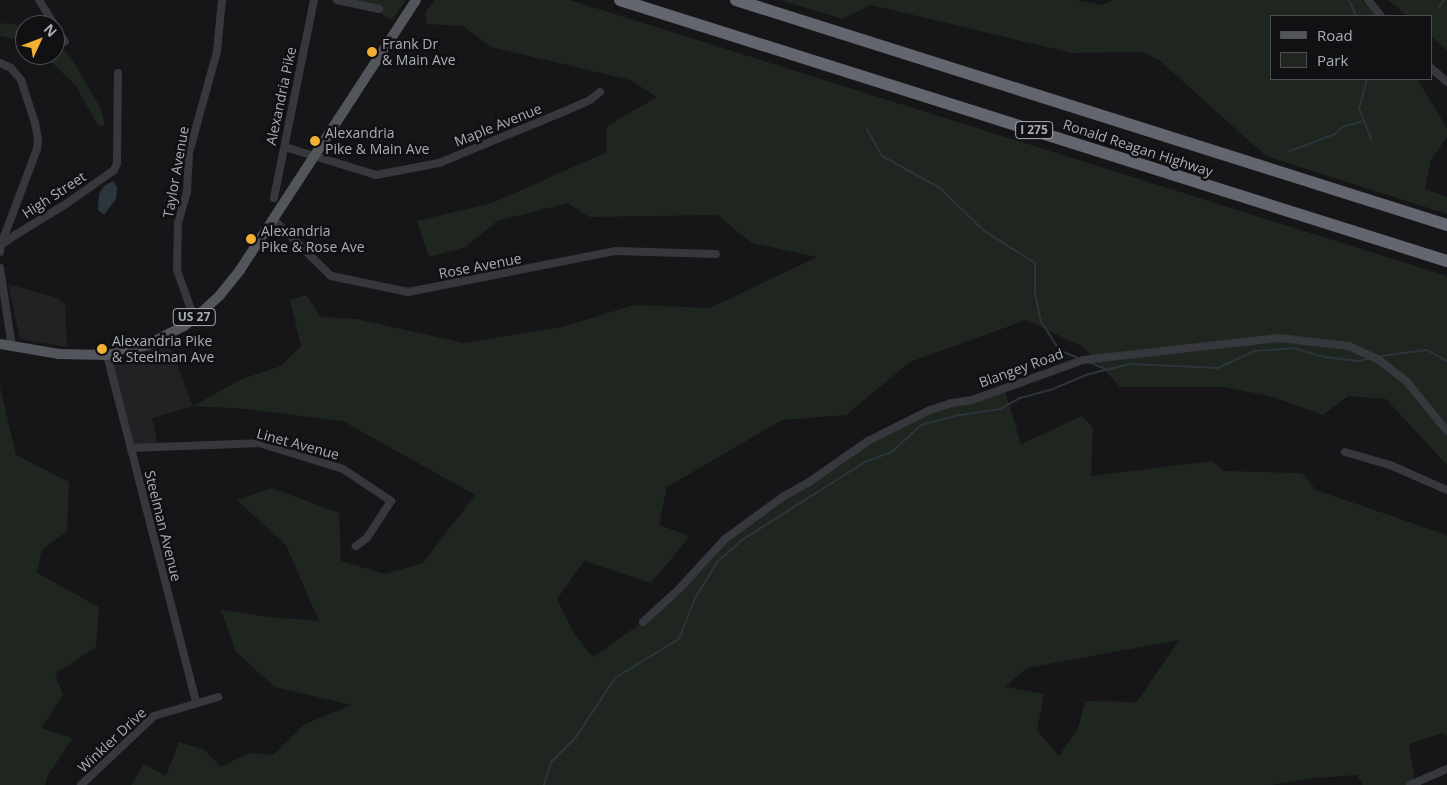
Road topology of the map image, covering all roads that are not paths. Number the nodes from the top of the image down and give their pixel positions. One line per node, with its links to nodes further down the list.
1 (39, 0): 10 (street)
2 (222, 0): 26 (street, Taylor Avenue)
3 (314, 0): 17 (street, Alexandria Pike)
4 (337, 0): 9 (street)
5 (620, 0): 24 (highway, Ronald Reagan Highway / I 275)
6 (736, 0): 21 (highway, Ronald Reagan Highway / I 275)
7 (1368, 0): 11 (street)
8 (415, 1): 18 (main road, US 27)
9 (379, 9)
10 (48, 15)
11 (1380, 15)
12 (0, 63): 22 (street)
13 (1432, 69): 15 (street)
14 (118, 73): 22 (street, High Street)
15 (1447, 82)
16 (600, 92): 18 (street, Maple Avenue)
17 (285, 147): 18 (street, Maple Avenue); 19 (street, Alexandria Pike)
18 (315, 155): 20 (main road, US 27)
19 (274, 198)
20 (273, 219): 23 (street, Rose Avenue); 26 (main road, US 27)
21 (1447, 225)
22 (1, 248)
23 (716, 254)
24 (1447, 261)
25 (0, 268): 28 (street)
26 (194, 318): 29 (main road, US 27)
27 (0, 344): 28 (main road, US 27)
28 (12, 347): 29 (main road, US 27)
29 (107, 355): 31 (street, Steelman Avenue)
30 (1447, 430): 35 (street, Blangey Road)
31 (131, 448): 34 (street, Linet Avenue); 37 (street, Steelman Avenue)
32 (1345, 452): 33 (street)
33 (1447, 490)
34 (356, 546)
35 (643, 622)
36 (218, 697): 37 (street, Winkler Drive)
37 (196, 702): 39 (street, Winkler Drive)
38 (1447, 769): 40 (street)
39 (81, 785)
40 (1410, 785)

